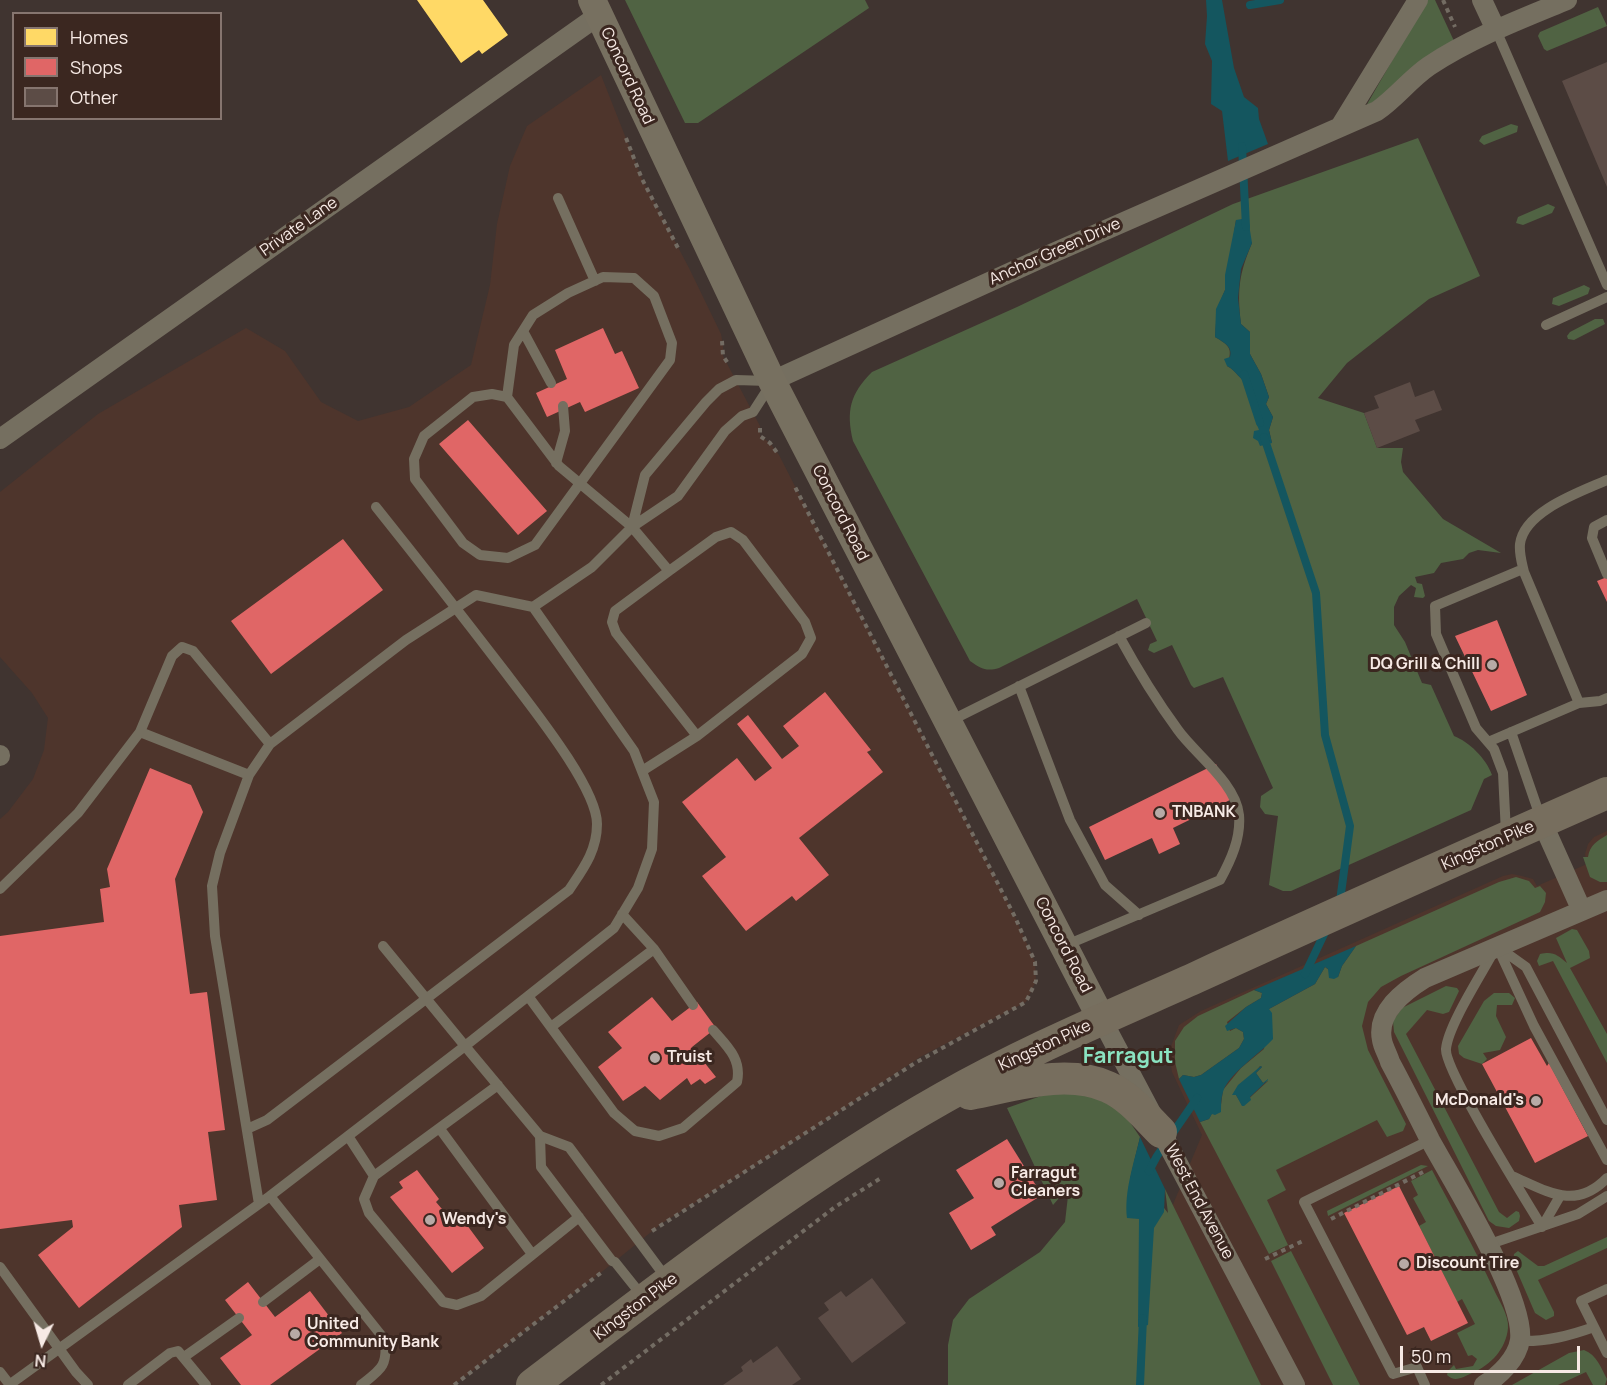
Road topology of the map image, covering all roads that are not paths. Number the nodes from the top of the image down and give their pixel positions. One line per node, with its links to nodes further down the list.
1 (1418, 0): 6 (street)
2 (1482, 0): 5 (street)
3 (1567, 0): 5 (street, Anchor Green Drive)
4 (595, 8): 13 (street, Concord Road); 17 (street, Private Lane)
5 (1496, 30): 6 (street, Anchor Green Drive); 9 (lane)
6 (1340, 127): 13 (street, Anchor Green Drive)
7 (558, 198): 8 (lane)
8 (595, 281): 12 (lane); 20 (lane)
9 (1607, 285)
10 (1607, 297): 11 (lane)
11 (1546, 325)
12 (523, 331): 14 (lane); 15 (lane)
13 (772, 381): 23 (lane); 23 (lane); 34 (street, Concord Road)
14 (551, 383)
15 (507, 397): 18 (lane); 20 (lane)
16 (563, 406): 18 (lane)
17 (0, 439)
18 (556, 463): 20 (lane)
19 (1607, 480): 24 (lane)
20 (578, 483): 23 (lane)
21 (376, 507): 27 (lane)
22 (1607, 519): 26 (lane)
23 (632, 527): 25 (lane); 28 (lane)
24 (1523, 569): 33 (lane); 38 (lane)
25 (669, 571): 37 (lane); 37 (lane)
26 (1607, 574)
27 (457, 607): 28 (lane); 39 (lane); 55 (lane)
28 (533, 607): 40 (lane)
29 (1146, 623): 30 (lane)
30 (1119, 636): 31 (lane); 49 (lane)
31 (1019, 686): 34 (lane); 49 (lane)
32 (1607, 698): 33 (lane)
33 (1579, 703): 36 (lane)
34 (948, 722): 51 (street, Concord Road)
35 (140, 732): 39 (lane); 41 (lane); 45 (lane)
36 (1511, 732): 38 (lane); 43 (lane)
37 (698, 736): 40 (lane)
38 (1488, 742): 44 (lane)
39 (270, 744): 41 (lane)
40 (642, 771): 48 (lane)
41 (249, 775): 65 (lane)
42 (1607, 793): 43 (main road, Kingston Pike)
43 (1542, 822): 44 (main road, Kingston Pike); 47 (street)
44 (1506, 838): 57 (main road, Kingston Pike)
45 (0, 889)
46 (1607, 900): 47 (street)
47 (1582, 911): 52 (street)
48 (622, 914): 53 (lane); 54 (lane)
49 (1139, 915): 51 (lane)
50 (383, 946): 55 (lane)
51 (1064, 946): 57 (street, Concord Road)
52 (1497, 946): 63 (lane); 69 (street); 70 (lane); 72 (lane)
53 (654, 949): 56 (lane); 58 (lane)
54 (528, 996): 58 (lane); 60 (lane)
55 (427, 999): 60 (lane); 65 (lane)
56 (693, 1005)
57 (1102, 1020): 62 (main road, Kingston Pike); 64 (street, West End Avenue)
58 (551, 1027): 59 (lane)
59 (713, 1030)
60 (465, 1046): 61 (lane); 67 (lane)
61 (498, 1085): 66 (lane); 68 (lane)
62 (940, 1100): 64 (main road); 85 (main road, Kingston Pike)
63 (1607, 1120)
64 (1157, 1126): 100 (street, West End Avenue)
65 (247, 1129): 77 (lane)
66 (440, 1129): 71 (lane); 81 (lane)
67 (348, 1136): 71 (lane); 74 (lane)
68 (540, 1136): 78 (lane); 85 (lane)
69 (1430, 1140): 80 (street); 101 (lane)
70 (1607, 1160)
71 (374, 1176): 81 (lane)
72 (1512, 1176): 75 (lane); 79 (lane)
73 (1607, 1178): 75 (lane)
74 (270, 1196): 77 (lane); 82 (lane)
75 (1560, 1196): 79 (lane)
76 (1607, 1196): 79 (lane)
77 (259, 1204): 90 (lane)
78 (579, 1217): 81 (lane); 85 (lane)
79 (1542, 1227): 80 (lane)
80 (1487, 1245): 89 (street)
81 (532, 1254)
82 (320, 1259): 86 (lane); 98 (lane)
83 (0, 1267): 90 (lane)
84 (1607, 1288): 88 (lane)
85 (657, 1291): 99 (main road, Kingston Pike)
86 (263, 1302)
87 (239, 1318): 92 (lane)
88 (1594, 1327): 89 (lane); 91 (lane)
89 (1520, 1341): 102 (street)
90 (59, 1348): 94 (lane); 95 (lane)
91 (1607, 1353)
92 (184, 1357): 96 (lane); 97 (lane)
93 (0, 1372): 94 (lane)
94 (10, 1385)
95 (88, 1385)
96 (128, 1385)
97 (206, 1385)
98 (361, 1385)
99 (532, 1385)
100 (1295, 1385)
101 (1425, 1385)
102 (1484, 1385)

